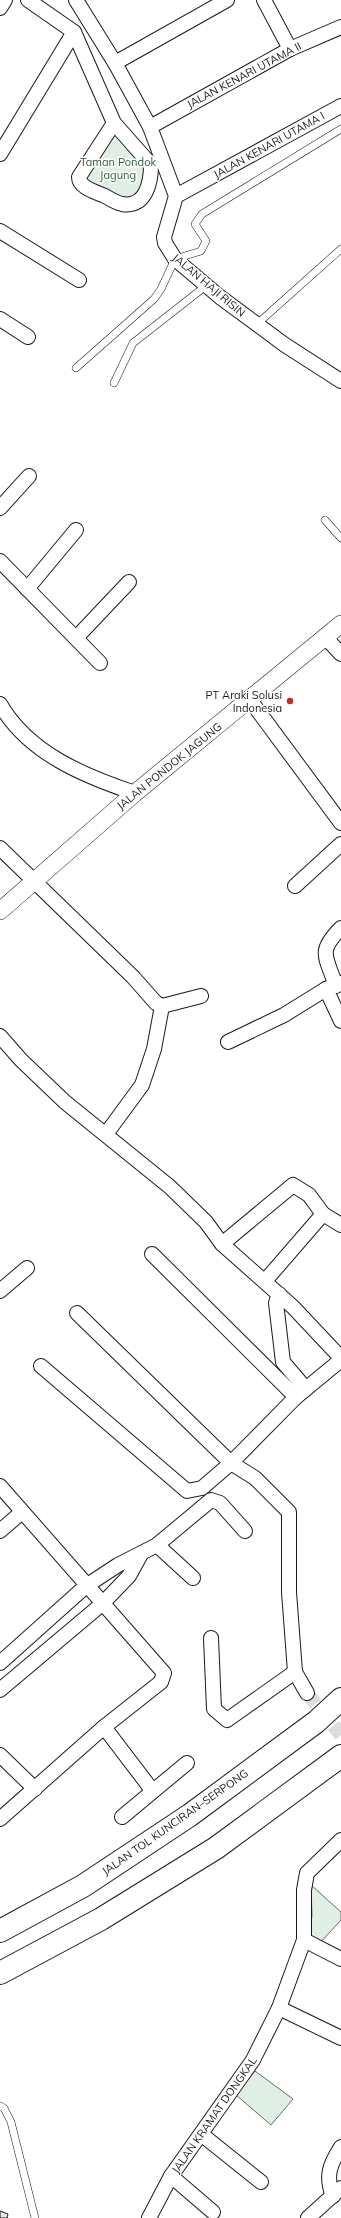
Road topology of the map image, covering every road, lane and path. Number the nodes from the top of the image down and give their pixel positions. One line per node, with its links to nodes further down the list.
1 (5, 0): 6 (street)
2 (28, 0): 8 (street)
3 (76, 0): 10 (street)
4 (227, 0): 10 (street)
5 (264, 0): 9 (street)
6 (0, 8)
7 (341, 27): 9 (street, JALAN KENARI UTAMA II)
8 (74, 32): 12 (street); 15 (street)
9 (290, 49): 13 (street, JALAN KENARI UTAMA II)
10 (114, 63): 13 (street)
11 (341, 106): 16 (street, JALAN KENARI UTAMA I)
12 (114, 123): 12 (street)
13 (150, 127): 16 (street)
14 (341, 129): 19 (lane)
15 (0, 154)
16 (176, 196): 19 (street, JALAN HAJI RISIN)
17 (0, 231): 20 (street)
18 (341, 249): 23 (lane)
19 (175, 259): 21 (street, JALAN HAJI RISIN); 25 (lane)
20 (79, 280)
21 (207, 285): 23 (street, JALAN HAJI RISIN); 27 (lane)
22 (0, 319): 24 (street)
23 (257, 324): 26 (street, JALAN HAJI RISIN)
24 (28, 337)
25 (76, 368)
26 (341, 381)
27 (114, 383)
28 (29, 476): 29 (street)
29 (0, 508)
30 (325, 520): 32 (lane)
31 (76, 530): 35 (street)
32 (341, 538)
33 (0, 561): 35 (street)
34 (129, 582): 37 (street)
35 (27, 588): 37 (street)
36 (336, 627): 38 (street); 40 (street, JALAN PONDOK JAGUNG)
37 (76, 638): 39 (street)
38 (341, 654)
39 (100, 663)
40 (250, 700): 42 (street, JALAN PONDOK JAGUNG); 43 (street)
41 (0, 704): 42 (street)
42 (135, 793): 46 (street, JALAN PONDOK JAGUNG)
43 (341, 822)
44 (341, 844): 47 (street)
45 (0, 848): 46 (street)
46 (35, 881): 48 (street, JALAN PONDOK JAGUNG); 52 (street)
47 (295, 886)
48 (0, 911)
49 (341, 928): 50 (street)
50 (334, 986): 53 (street); 55 (street)
51 (201, 996): 52 (street)
52 (162, 1006): 56 (street)
53 (341, 1021)
54 (0, 1036): 56 (street)
55 (228, 1042)
56 (106, 1134): 59 (street)
57 (323, 1214): 58 (street); 59 (street); 62 (street)
58 (341, 1225)
59 (222, 1244): 62 (street)
60 (152, 1254): 68 (street)
61 (27, 1268): 63 (street)
62 (265, 1281): 64 (street)
63 (0, 1291)
64 (279, 1294): 66 (street); 68 (street)
65 (78, 1313): 69 (street)
66 (341, 1359): 68 (street)
67 (41, 1366): 69 (street)
68 (301, 1393): 69 (street)
69 (231, 1463): 81 (street)
70 (0, 1486): 71 (street)
71 (22, 1512): 72 (street); 77 (street)
72 (0, 1531)
73 (244, 1531): 74 (street)
74 (158, 1545): 75 (street); 76 (street)
75 (140, 1556): 77 (street); 78 (street)
76 (193, 1578)
77 (86, 1586): 78 (street); 80 (street)
78 (102, 1604): 82 (street); 85 (street)
79 (211, 1638): 81 (street)
80 (0, 1663)
81 (295, 1672): 83 (street)
82 (0, 1690)
83 (307, 1694)
84 (341, 1699): 94 (highway, JALAN TOL KUNCIRAN–SERPONG)
85 (104, 1727): 89 (street); 90 (street)
86 (0, 1755): 89 (street)
87 (341, 1756): 97 (highway)
88 (187, 1763): 90 (street)
89 (35, 1789): 92 (street)
90 (152, 1790): 91 (street)
91 (122, 1817)
92 (0, 1819)
93 (341, 1840): 95 (street, JALAN KRAMAT DONGKAL)
94 (0, 1931)
95 (304, 1940): 96 (street); 98 (street, JALAN KRAMAT DONGKAL)
96 (341, 1959)
97 (0, 1973)
98 (279, 2008): 99 (street); 101 (street, JALAN KRAMAT DONGKAL)
99 (341, 2038)
100 (0, 2106): 107 (lane)
101 (201, 2134): 103 (street, JALAN KRAMAT DONGKAL); 104 (street)
102 (341, 2147): 105 (street)
103 (171, 2176): 106 (street); 108 (street, JALAN KRAMAT DONGKAL)
104 (260, 2182)
105 (337, 2192): 109 (street)
106 (213, 2212)
107 (35, 2218)
108 (149, 2218)
109 (308, 2218)

